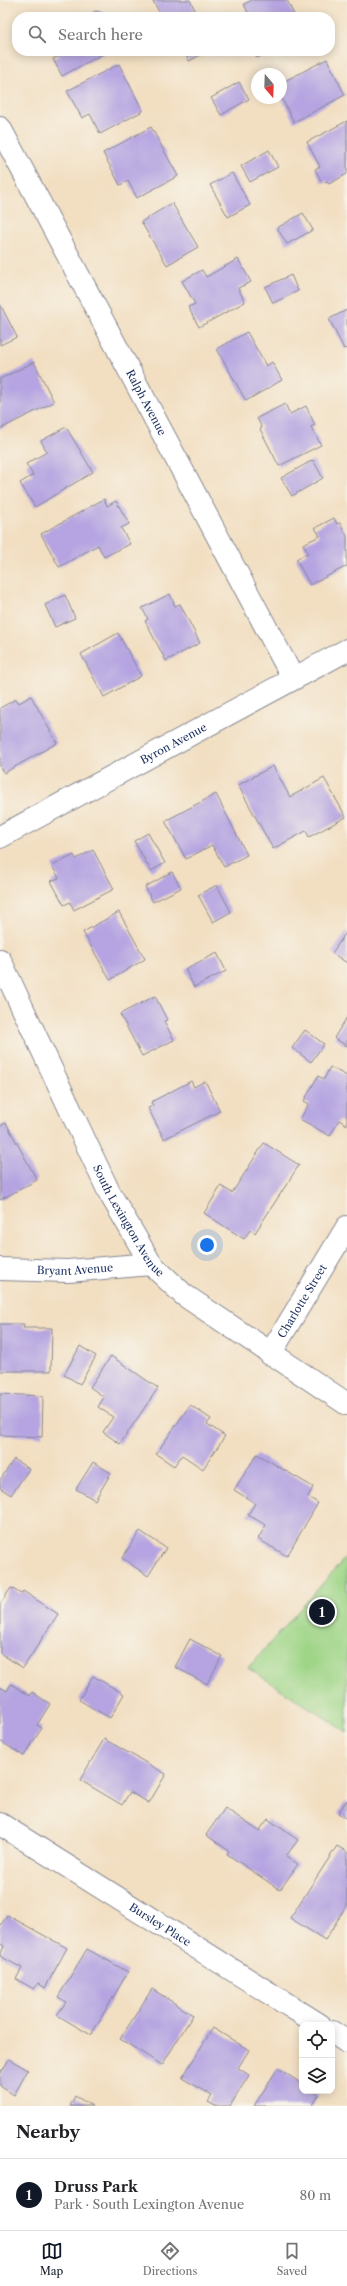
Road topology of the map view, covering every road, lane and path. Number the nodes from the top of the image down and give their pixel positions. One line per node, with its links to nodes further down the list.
1 (0, 128): 3 (street, Ralph Avenue)
2 (347, 650): 3 (street, Byron Avenue)
3 (293, 678): 4 (street, Byron Avenue)
4 (0, 837)
5 (0, 960): 7 (street, South Lexington Avenue)
6 (347, 1227): 9 (street, Charlotte Street)
7 (151, 1264): 8 (street, Bryant Avenue); 9 (street, South Lexington Avenue)
8 (0, 1269)
9 (270, 1354): 10 (street, South Lexington Avenue)
10 (347, 1404)
11 (0, 1824): 12 (street, Bursley Place)
12 (315, 2022)
13 (335, 2034): 14 (street)
14 (347, 2042)

